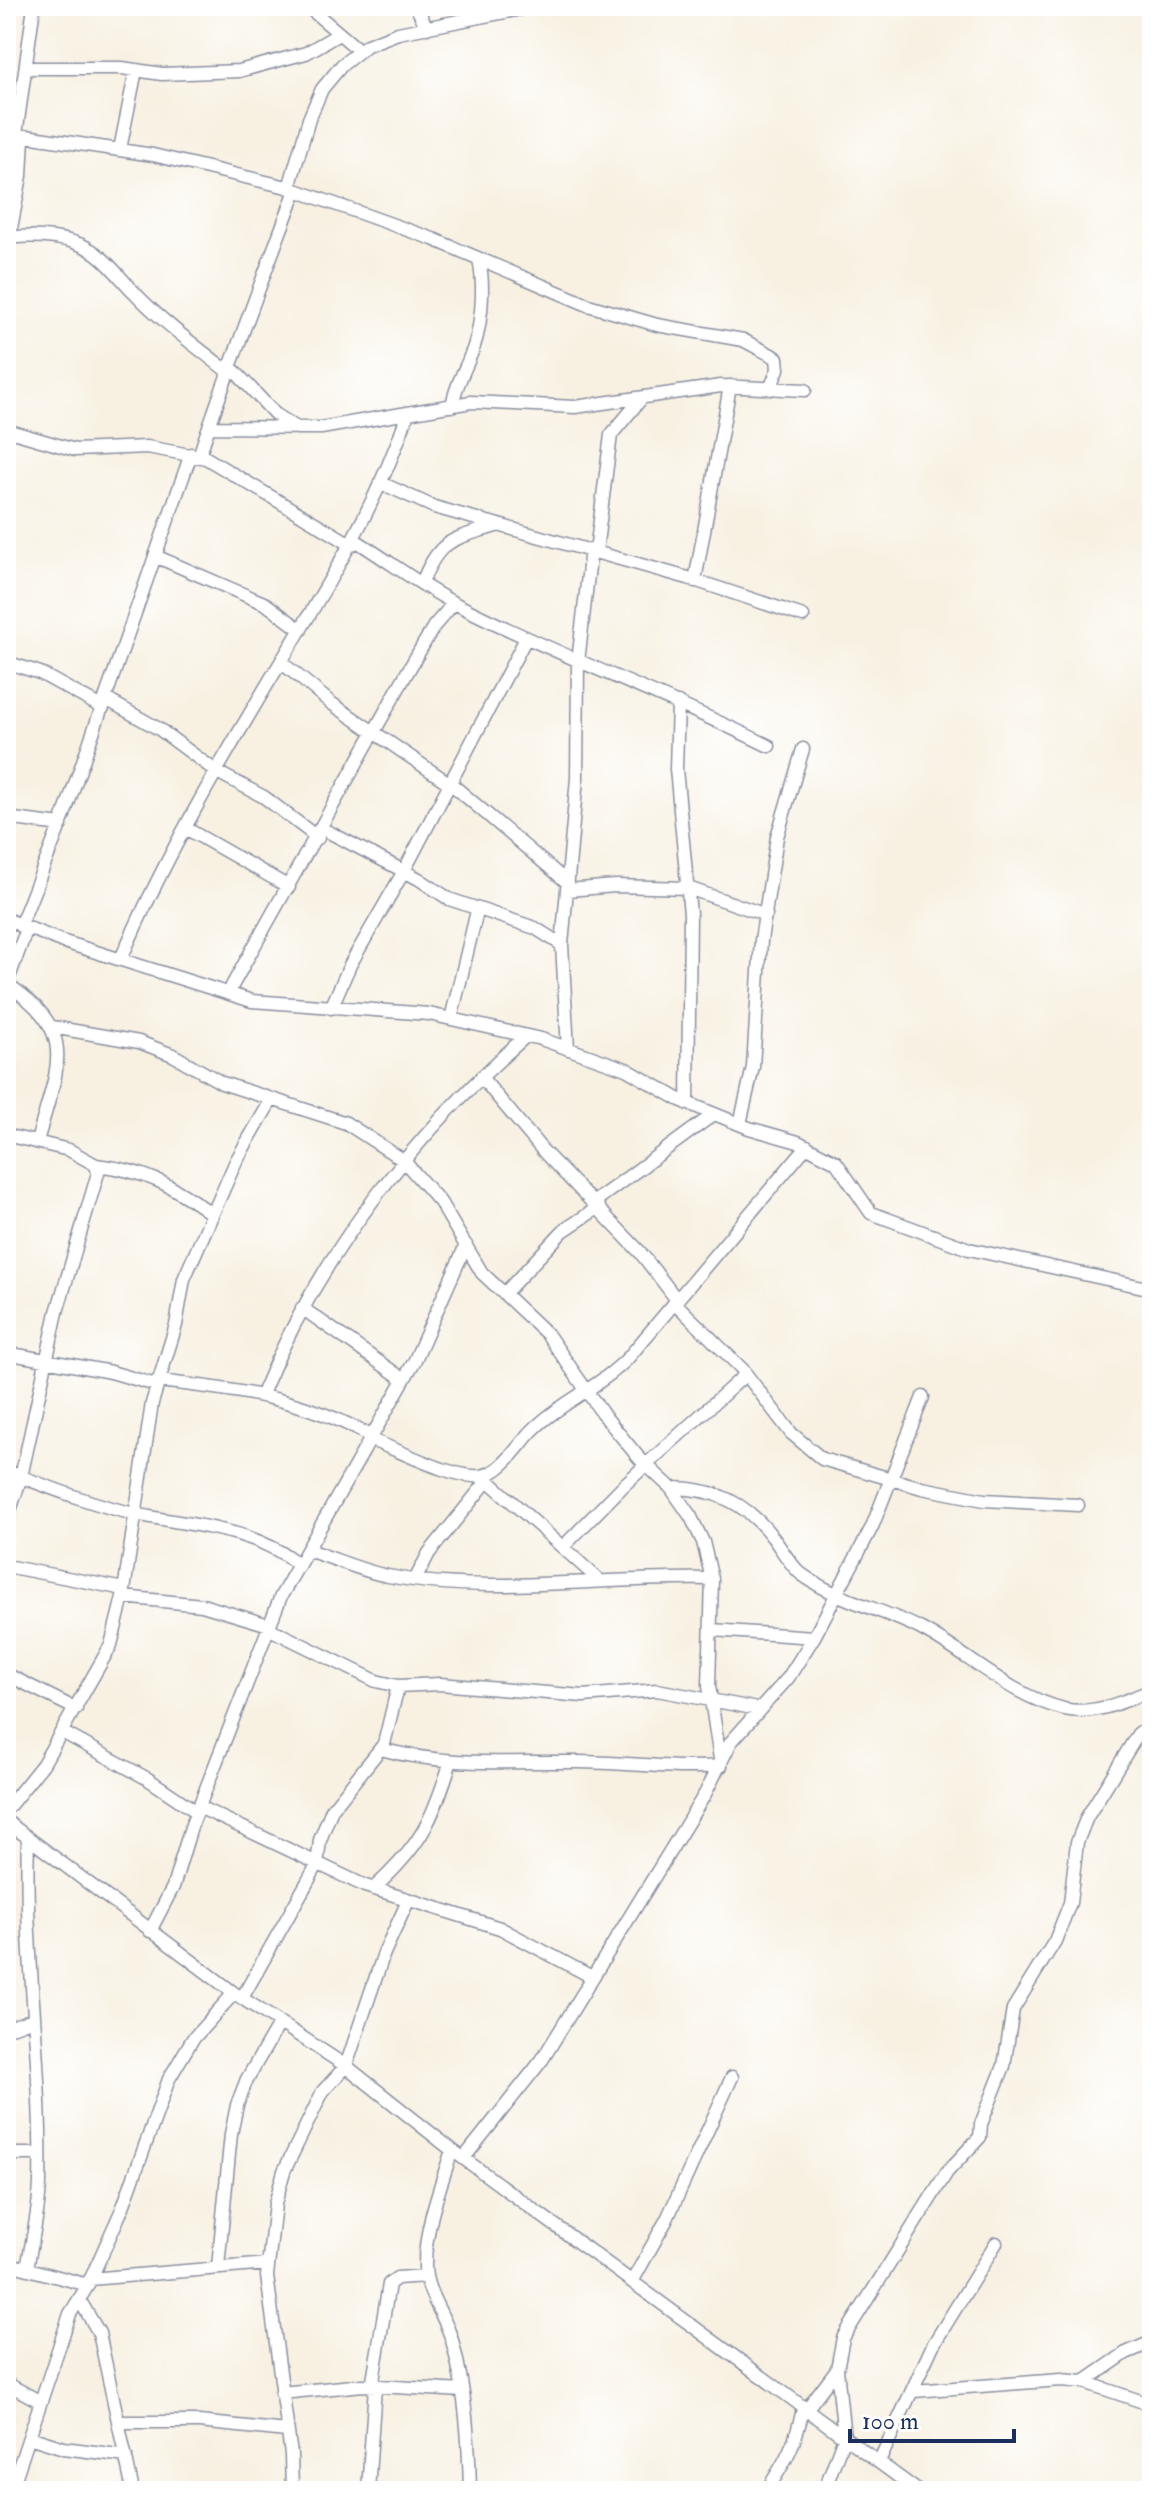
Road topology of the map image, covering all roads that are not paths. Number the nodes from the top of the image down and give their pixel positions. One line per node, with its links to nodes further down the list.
1 (34, 6): 10 (street)
2 (307, 6): 8 (street)
3 (416, 6): 7 (street)
4 (476, 6): 6 (street)
5 (536, 6): 6 (street)
6 (470, 19): 7 (street)
7 (427, 28): 9 (street)
8 (339, 34): 9 (street); 11 (street)
9 (360, 51): 14 (street)
10 (26, 68): 11 (street); 12 (street)
11 (136, 70): 13 (street)
12 (15, 135): 13 (street); 15 (street)
13 (120, 149): 14 (street)
14 (293, 189): 17 (street); 18 (street)
15 (8, 238): 16 (street); 18 (street)
16 (6, 254)
17 (479, 259): 20 (street); 23 (street)
18 (228, 368): 25 (street); 26 (street)
19 (730, 386): 20 (street); 22 (street); 34 (street)
20 (770, 389): 21 (street)
21 (805, 390)
22 (641, 399): 23 (street); 32 (street)
23 (452, 406): 24 (street)
24 (407, 416): 26 (street); 29 (street)
25 (209, 427): 26 (street); 28 (street)
26 (297, 428)
27 (6, 430): 28 (street)
28 (195, 455): 31 (street); 33 (street)
29 (381, 483): 30 (street); 31 (street)
30 (496, 526): 32 (street); 35 (street)
31 (354, 543): 35 (street); 38 (street)
32 (594, 550): 34 (street); 42 (street)
33 (155, 556): 38 (street); 44 (street)
34 (695, 581): 37 (street)
35 (422, 583): 36 (street)
36 (454, 603): 39 (street); 45 (street)
37 (803, 616)
38 (301, 630): 41 (street)
39 (526, 638): 42 (street); 49 (street)
40 (6, 662): 44 (street)
41 (281, 662): 45 (street); 48 (street)
42 (578, 662): 43 (street); 55 (street)
43 (678, 703): 46 (street); 57 (street)
44 (105, 704): 48 (street); 51 (street)
45 (374, 732): 49 (street); 53 (street)
46 (769, 746)
47 (803, 749): 59 (street)
48 (217, 772): 52 (street); 53 (street)
49 (451, 784): 54 (street); 55 (street)
50 (6, 818): 51 (street)
51 (61, 825): 61 (street)
52 (187, 829): 56 (street); 63 (street)
53 (320, 833): 54 (street); 56 (street)
54 (404, 871): 58 (street); 66 (street)
55 (568, 886): 57 (street); 62 (street)
56 (289, 887): 65 (street)
57 (688, 888): 59 (street); 73 (street)
58 (477, 911): 62 (street); 67 (street)
59 (766, 915): 75 (street)
60 (6, 919): 61 (street)
61 (23, 927): 63 (street); 64 (street)
62 (562, 945): 70 (street)
63 (121, 959): 65 (street)
64 (6, 985): 68 (street)
65 (228, 993): 66 (street)
66 (331, 1008): 67 (street)
67 (451, 1019): 69 (street)
68 (52, 1027): 72 (street); 77 (street)
69 (526, 1036): 70 (street); 71 (street)
70 (568, 1049): 73 (street)
71 (481, 1077): 79 (street); 81 (street)
72 (272, 1099): 79 (street); 82 (street)
73 (688, 1104): 74 (street)
74 (714, 1114): 75 (street); 81 (street)
75 (740, 1124): 78 (street)
76 (6, 1135): 77 (street)
77 (37, 1142): 80 (street)
78 (807, 1146): 84 (street); 86 (street)
79 (403, 1160): 83 (street); 87 (street)
80 (96, 1165): 82 (street); 89 (street)
81 (596, 1204): 85 (street); 86 (street)
82 (212, 1214): 92 (street)
83 (466, 1245): 85 (street); 91 (street)
84 (1152, 1289)
85 (504, 1294): 93 (street)
86 (676, 1301): 90 (street); 93 (street)
87 (302, 1308): 91 (street); 94 (street)
88 (6, 1353): 89 (street)
89 (47, 1362): 92 (street); 99 (street)
90 (746, 1374): 97 (street); 101 (street)
91 (403, 1379): 96 (street)
92 (156, 1383): 94 (street); 104 (street)
93 (587, 1393): 97 (street); 100 (street)
94 (262, 1394): 96 (street)
95 (923, 1397): 101 (street)
96 (372, 1438): 100 (street); 107 (street)
97 (646, 1465): 102 (street); 106 (street)
98 (6, 1471): 99 (street)
99 (21, 1477): 104 (street); 105 (street)
100 (486, 1478): 106 (street); 110 (street)
101 (891, 1480): 103 (street); 114 (street)
102 (671, 1488): 111 (street); 114 (street)
103 (1078, 1505)
104 (137, 1514): 108 (street); 113 (street)
105 (6, 1523)
106 (564, 1546): 112 (street)
107 (307, 1550): 108 (street); 110 (street)
108 (298, 1564): 115 (street)
109 (6, 1566): 113 (street)
110 (416, 1578): 112 (street)
111 (712, 1579): 112 (street); 116 (street)
112 (599, 1580)
113 (124, 1593): 115 (street); 122 (street)
114 (836, 1596): 117 (street); 120 (street)
115 (268, 1626): 119 (street); 129 (street)
116 (712, 1630): 117 (street); 121 (street)
117 (814, 1637): 123 (street)
118 (6, 1674): 122 (street)
119 (398, 1686): 121 (street); 126 (street)
120 (1152, 1690)
121 (711, 1700): 123 (street); 128 (street)
122 (76, 1709): 125 (street)
123 (758, 1709): 128 (street)
124 (1152, 1723): 158 (street)
125 (62, 1732): 129 (street); 130 (street)
126 (381, 1749): 127 (street); 133 (street)
127 (451, 1761): 128 (street); 134 (street)
128 (721, 1766): 137 (street)
129 (198, 1809): 133 (street); 136 (street)
130 (6, 1810)
131 (6, 1821): 132 (street)
132 (28, 1838): 136 (street); 139 (street)
133 (317, 1865): 134 (street); 138 (street)
134 (373, 1889): 135 (street)
135 (408, 1901): 137 (street); 142 (street)
136 (150, 1931): 138 (street)
137 (592, 1977): 147 (street)
138 (238, 1995): 140 (street); 155 (street)
139 (33, 2019): 141 (street); 146 (street)
140 (279, 2024): 142 (street); 151 (street)
141 (6, 2029)
142 (346, 2066): 144 (street); 150 (street)
143 (732, 2077): 154 (street)
144 (452, 2150): 147 (street); 153 (street)
145 (6, 2154): 146 (street)
146 (39, 2154): 152 (street)
147 (464, 2158): 154 (street)
148 (996, 2243): 163 (street)
149 (6, 2263): 152 (street)
150 (268, 2264): 151 (street); 164 (street)
151 (218, 2267): 155 (street)
152 (27, 2268): 155 (street)
153 (426, 2276): 161 (street); 162 (street)
154 (633, 2280): 167 (street)
155 (89, 2282): 156 (street)
156 (79, 2299): 165 (street); 168 (street)
157 (1152, 2342): 159 (street)
158 (837, 2369): 167 (street); 171 (street)
159 (1084, 2382): 163 (street); 166 (street)
160 (6, 2383): 165 (street)
161 (374, 2386): 162 (street); 164 (street); 177 (street)
162 (462, 2391): 178 (street)
163 (914, 2391): 173 (street)
164 (281, 2393): 169 (street)
165 (39, 2401): 170 (street)
166 (1152, 2405)
167 (805, 2409): 171 (street); 179 (street)
168 (119, 2422): 169 (street); 172 (street)
169 (287, 2431): 176 (street)
170 (29, 2437): 172 (street); 174 (street)
171 (844, 2437): 173 (street); 180 (street)
172 (126, 2456): 175 (street)
173 (879, 2462): 181 (street)
174 (11, 2491)
175 (133, 2491)
176 (292, 2491)
177 (368, 2491)
178 (470, 2491)
179 (766, 2491)
180 (824, 2491)
181 (918, 2491)

